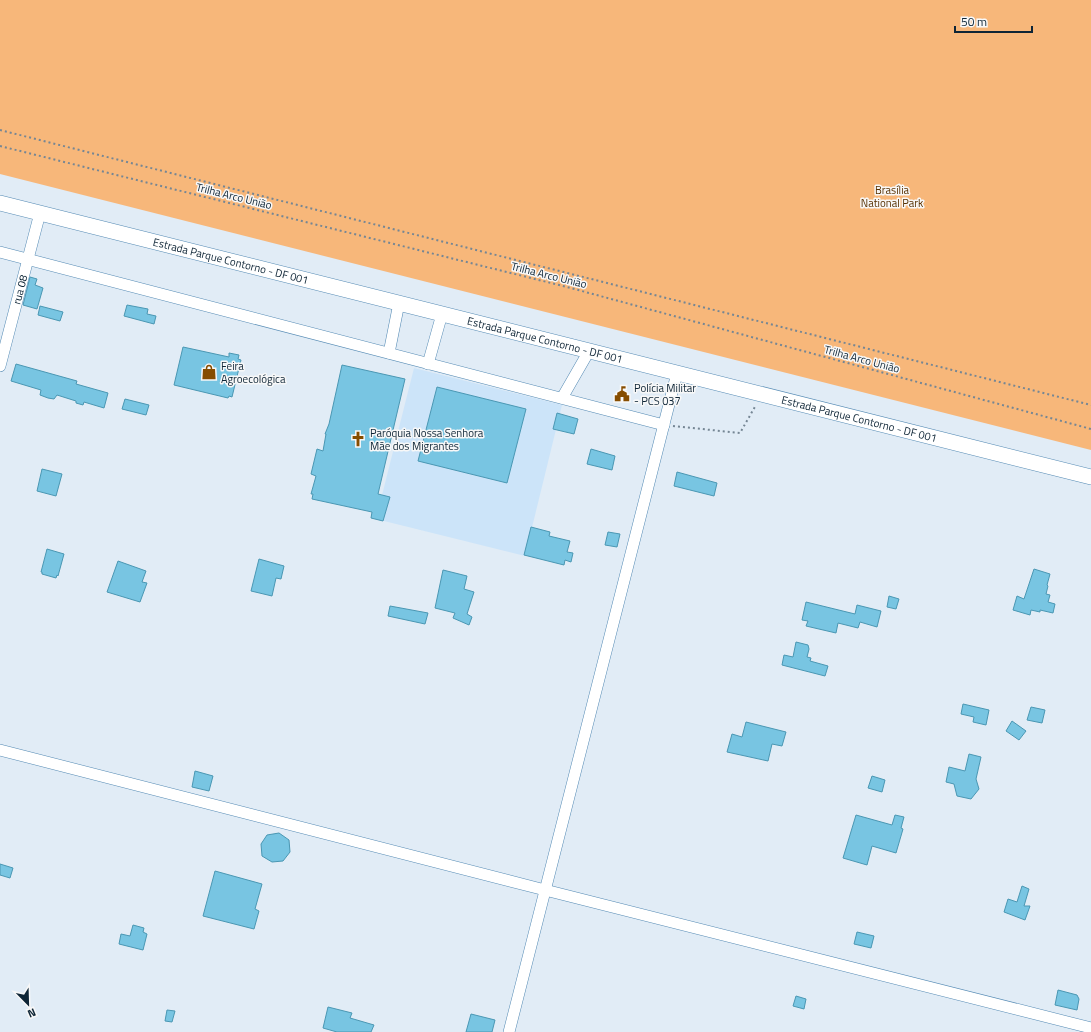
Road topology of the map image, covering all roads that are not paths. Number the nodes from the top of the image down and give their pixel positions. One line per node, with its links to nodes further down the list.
1 (0, 203): 2 (main road, Estrada Parque Contorno - DF 001)
2 (40, 213): 4 (street, rua 08); 5 (main road, Estrada Parque Contorno - DF 001)
3 (0, 252): 4 (street)
4 (28, 259): 8 (street); 10 (street, rua 08)
5 (399, 303): 6 (main road, Estrada Parque Contorno - DF 001); 8 (street)
6 (442, 314): 7 (main road, Estrada Parque Contorno - DF 001); 9 (street)
7 (589, 351): 11 (main road, Estrada Parque Contorno - DF 001); 12 (street)
8 (389, 353): 9 (street)
9 (428, 364): 12 (street)
10 (0, 366)
11 (677, 373): 13 (street); 14 (main road, Estrada Parque Contorno - DF 001)
12 (562, 398): 13 (street)
13 (664, 425): 16 (street)
14 (1091, 477)
15 (0, 750): 16 (street)
16 (545, 890): 17 (street); 18 (street)
17 (1091, 1028)
18 (509, 1032)

